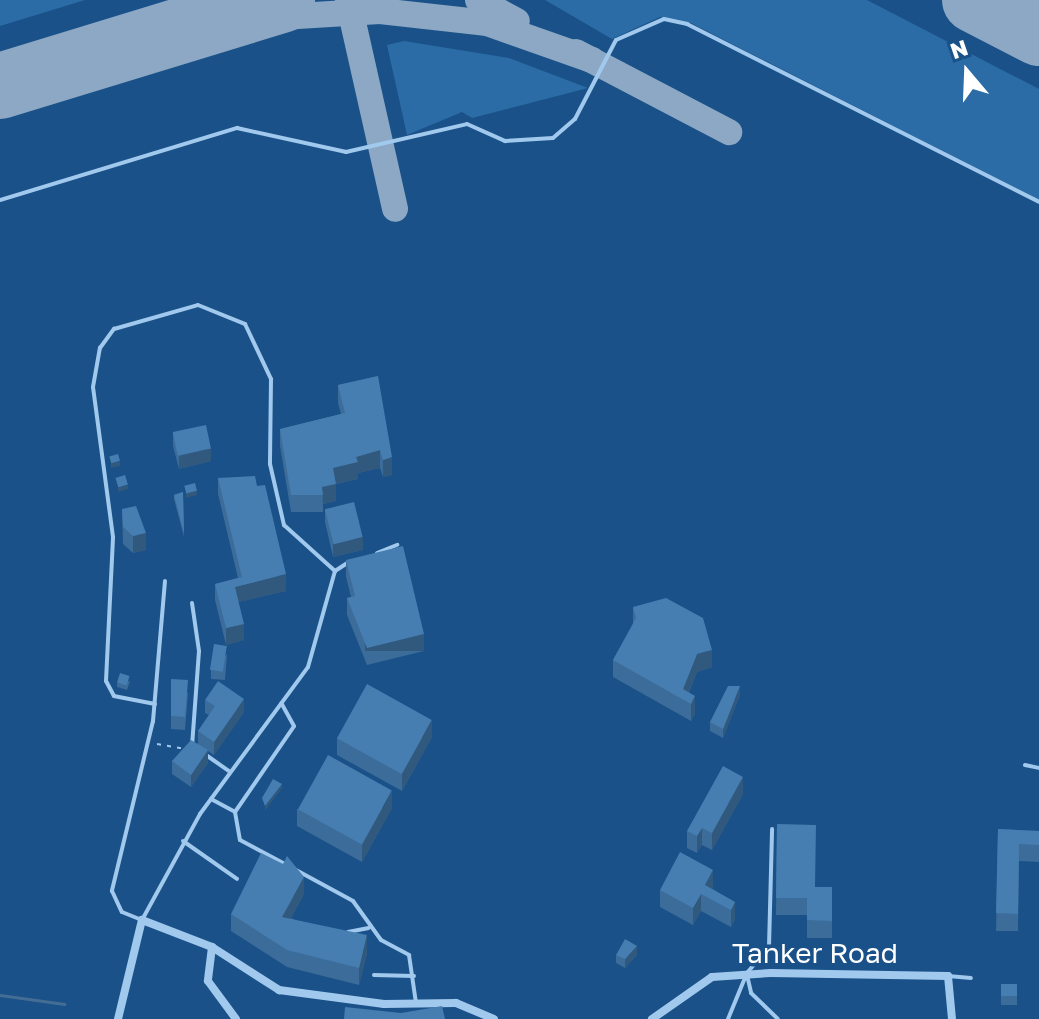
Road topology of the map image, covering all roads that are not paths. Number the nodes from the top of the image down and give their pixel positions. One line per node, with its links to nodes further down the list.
1 (0, 200): 2 (lane)
2 (1039, 202)
3 (397, 545): 4 (lane)
4 (367, 556)
5 (355, 559): 6 (lane)
6 (335, 571): 9 (lane); 10 (lane)
7 (165, 581): 10 (lane)
8 (192, 603): 13 (lane)
9 (280, 703): 13 (lane); 15 (lane)
10 (155, 704): 19 (lane)
11 (1025, 765): 12 (lane)
12 (1039, 768)
13 (230, 772): 14 (lane)
14 (211, 799): 15 (lane); 17 (lane)
15 (235, 812): 20 (lane)
16 (772, 829): 23 (lane)
17 (183, 841): 18 (lane); 19 (lane)
18 (237, 879)
19 (142, 920): 22 (street); 29 (street)
20 (369, 928): 21 (lane); 25 (lane)
21 (337, 930)
22 (212, 947): 28 (street); 30 (street)
23 (747, 973): 26 (street, Tanker Road); 32 (street, Tanker Road); 33 (lane); 34 (lane)
24 (374, 975): 25 (lane)
25 (414, 976): 28 (lane)
26 (948, 976): 27 (lane); 35 (street)
27 (971, 978)
28 (416, 1003): 31 (street)
29 (118, 1019)
30 (236, 1019)
31 (494, 1019)
32 (652, 1019)
33 (727, 1019)
34 (778, 1019)
35 (952, 1019)

